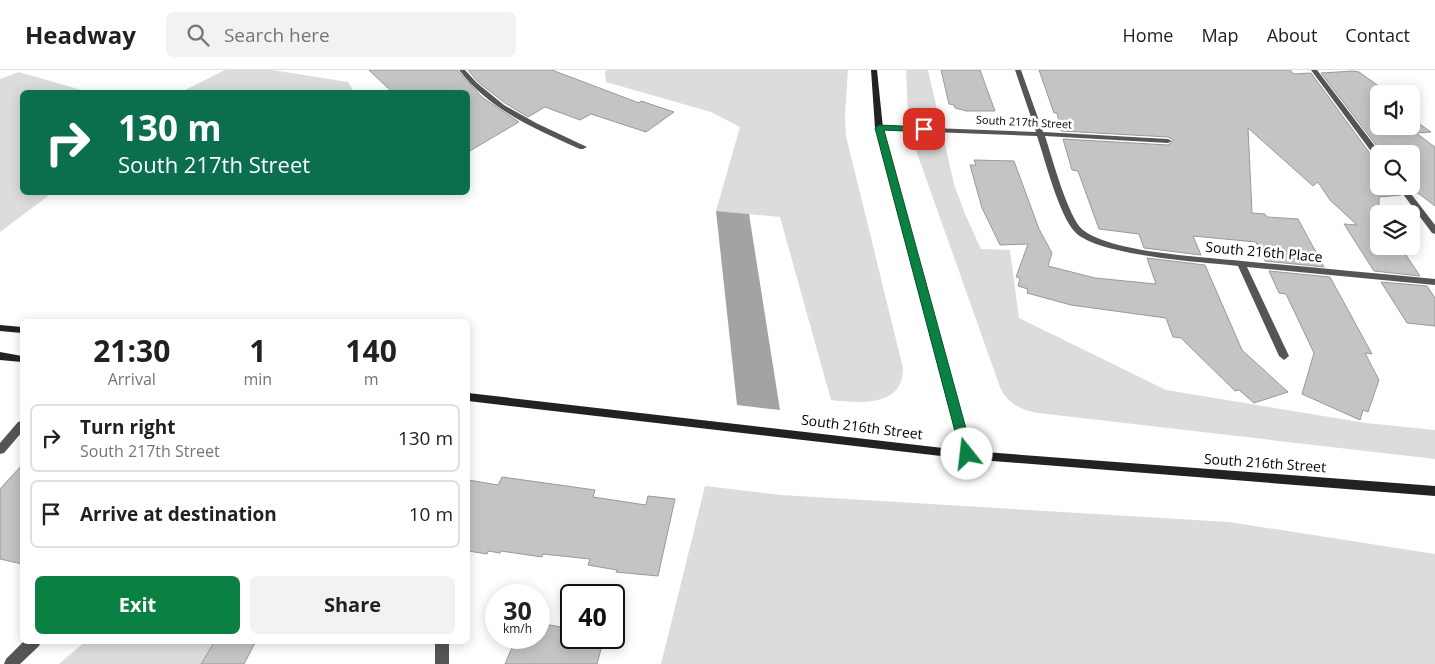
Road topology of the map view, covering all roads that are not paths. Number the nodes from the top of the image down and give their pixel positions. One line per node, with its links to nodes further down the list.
1 (462, 70): 9 (street)
2 (874, 70): 5 (street)
3 (1018, 70): 6 (street)
4 (1314, 70): 8 (street)
5 (879, 128): 6 (street, South 217th Street); 22 (street)
6 (1039, 134): 7 (street, South 217th Street); 12 (street, South 216th Place)
7 (1168, 141)
8 (1371, 145)
9 (583, 147)
10 (1408, 195): 11 (street)
11 (1435, 231)
12 (1241, 263): 13 (street, South 216th Place); 17 (street)
13 (1435, 282)
14 (0, 328): 15 (street)
15 (20, 330)
16 (0, 356): 18 (street)
17 (1284, 356)
18 (20, 359)
19 (470, 397): 22 (street, South 216th Street)
20 (20, 427): 21 (street)
21 (0, 450)
22 (967, 454): 23 (street, South 216th Street)
23 (1435, 491)
24 (31, 644): 26 (street)
25 (442, 644): 27 (street)
26 (11, 664)
27 (442, 664)

